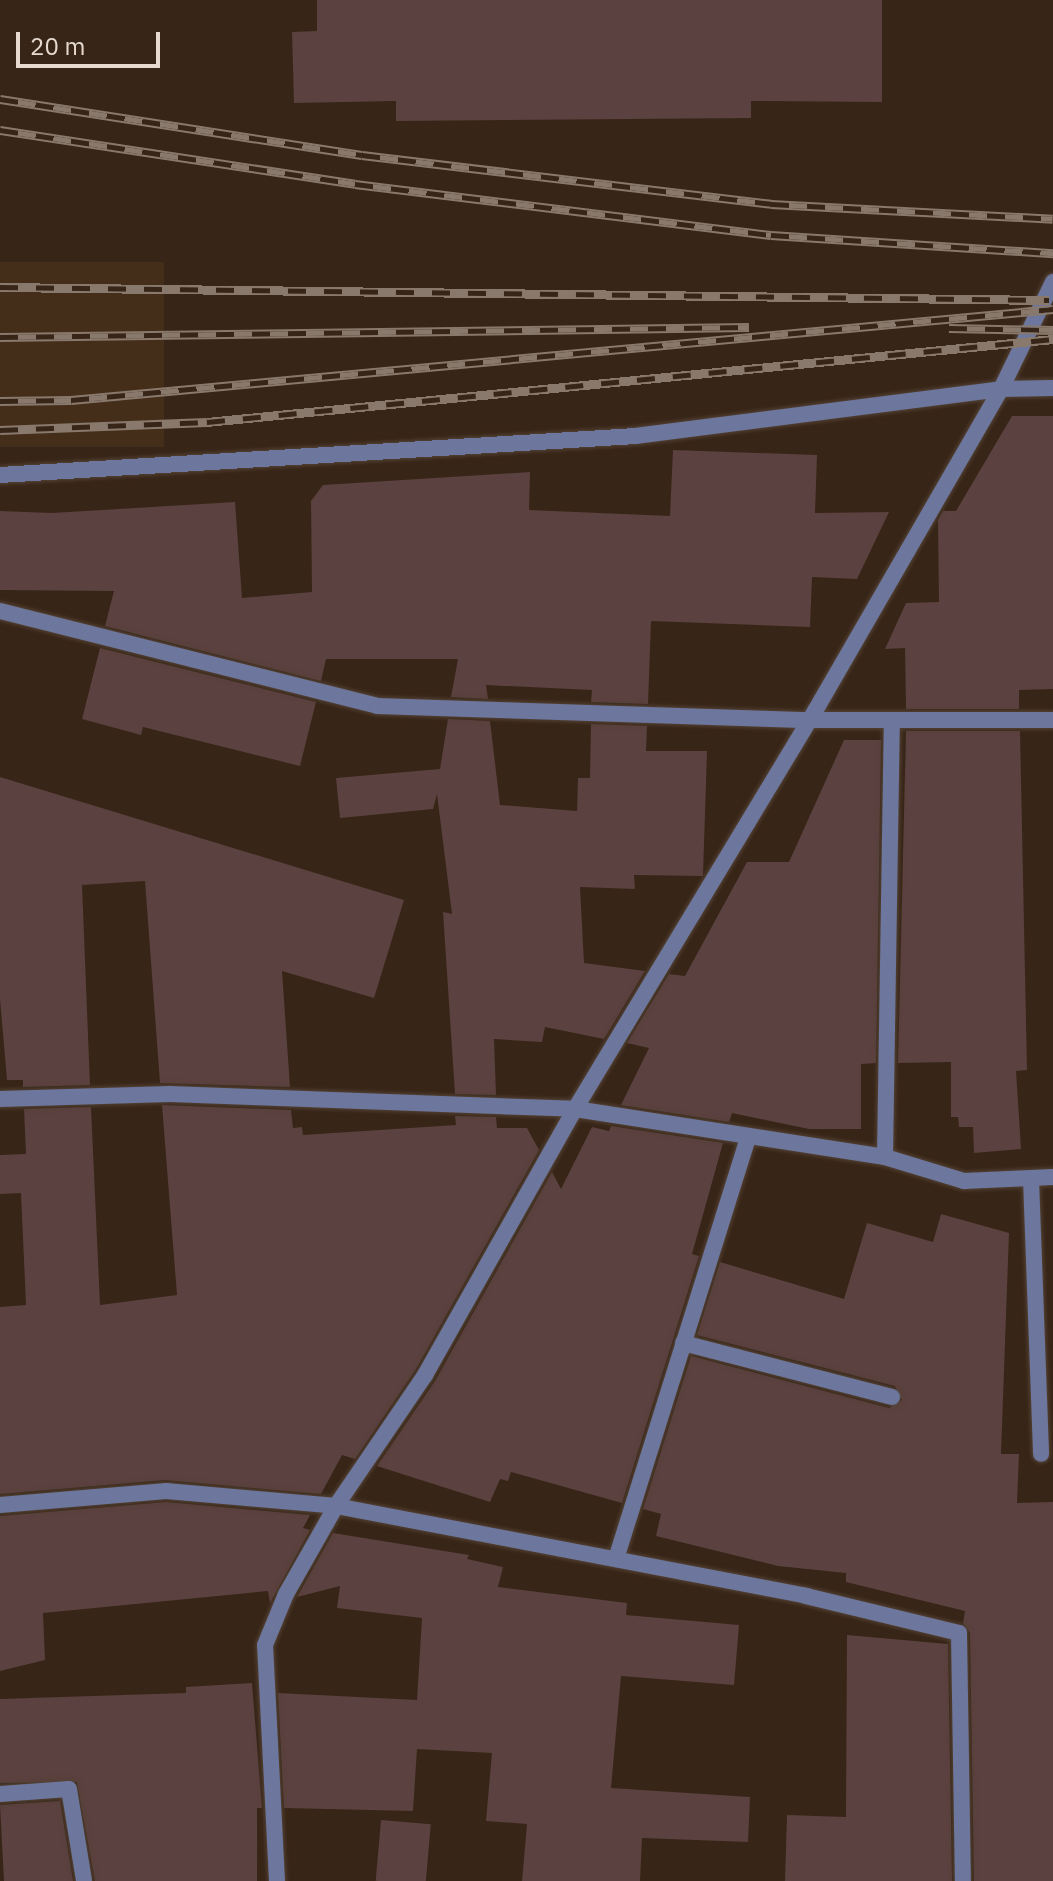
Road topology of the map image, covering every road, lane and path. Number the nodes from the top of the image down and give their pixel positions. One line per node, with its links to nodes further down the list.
1 (1053, 282): 3 (street)
2 (1053, 388): 3 (street)
3 (1001, 389): 4 (street); 6 (street)
4 (0, 475)
5 (0, 611): 6 (street)
6 (809, 720): 7 (street); 10 (street)
7 (892, 720): 8 (street); 12 (street)
8 (1053, 720)
9 (0, 1099): 10 (street)
10 (575, 1109): 11 (street); 19 (street)
11 (748, 1137): 12 (street); 15 (street)
12 (885, 1157): 14 (street)
13 (1053, 1177): 14 (street)
14 (1031, 1179): 17 (street)
15 (683, 1343): 16 (street); 20 (street)
16 (892, 1397)
17 (1041, 1454)
18 (0, 1505): 19 (street)
19 (336, 1506): 20 (street); 23 (street)
20 (616, 1559): 24 (street)
21 (0, 1794): 22 (street)
22 (84, 1881)
23 (277, 1881)
24 (963, 1881)

